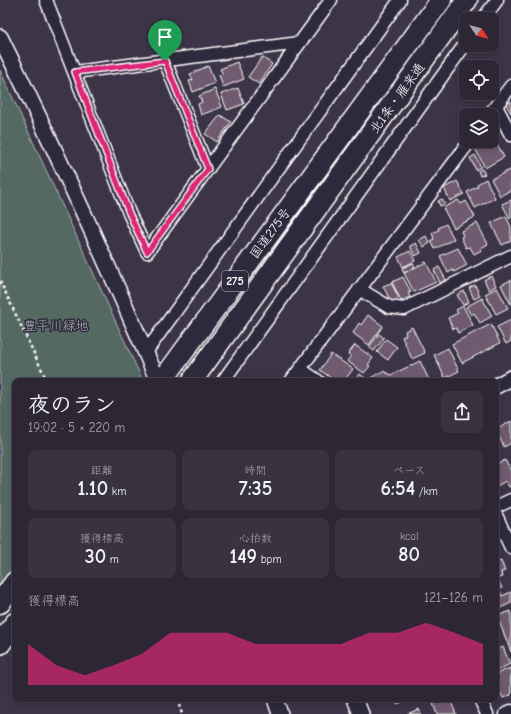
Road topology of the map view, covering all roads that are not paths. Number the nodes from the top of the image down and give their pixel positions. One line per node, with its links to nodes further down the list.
1 (46, 0): 12 (street)
2 (331, 0): 9 (street)
3 (400, 0): 23 (street)
4 (441, 0): 19 (highway, 北1条・雁来通 / 275)
5 (467, 0): 20 (highway, 北1条・雁来通 / 275)
6 (497, 0): 7 (street)
7 (488, 12)
8 (0, 37): 23 (street)
9 (299, 43): 11 (street); 18 (street)
10 (460, 52): 28 (street)
11 (165, 61): 12 (street); 18 (street)
12 (75, 72): 18 (street)
13 (511, 86): 14 (street)
14 (494, 108)
15 (499, 120): 16 (street)
16 (511, 135)
17 (465, 148): 22 (street)
18 (208, 169)
19 (307, 182): 26 (highway, 国道275号 / 275)
20 (326, 196): 27 (highway, 国道275号 / 275)
21 (511, 256): 22 (street)
22 (359, 289): 24 (street)
23 (146, 352): 25 (street)
24 (300, 369): 29 (street); 30 (street)
25 (157, 378)
26 (164, 378)
27 (194, 378)
28 (225, 378)
29 (294, 378)
30 (314, 378)
31 (511, 378): 32 (street)
32 (499, 384)
33 (511, 500): 34 (street)
34 (499, 506)
35 (499, 522): 36 (street)
36 (511, 548)
37 (12, 586): 38 (highway)
38 (0, 603)
39 (12, 627): 40 (highway)
40 (0, 644)
41 (276, 702): 45 (street)
42 (356, 702): 46 (street)
43 (481, 702): 47 (street)
44 (511, 711): 48 (street)
45 (280, 714)
46 (361, 714)
47 (487, 714)
48 (506, 714)

